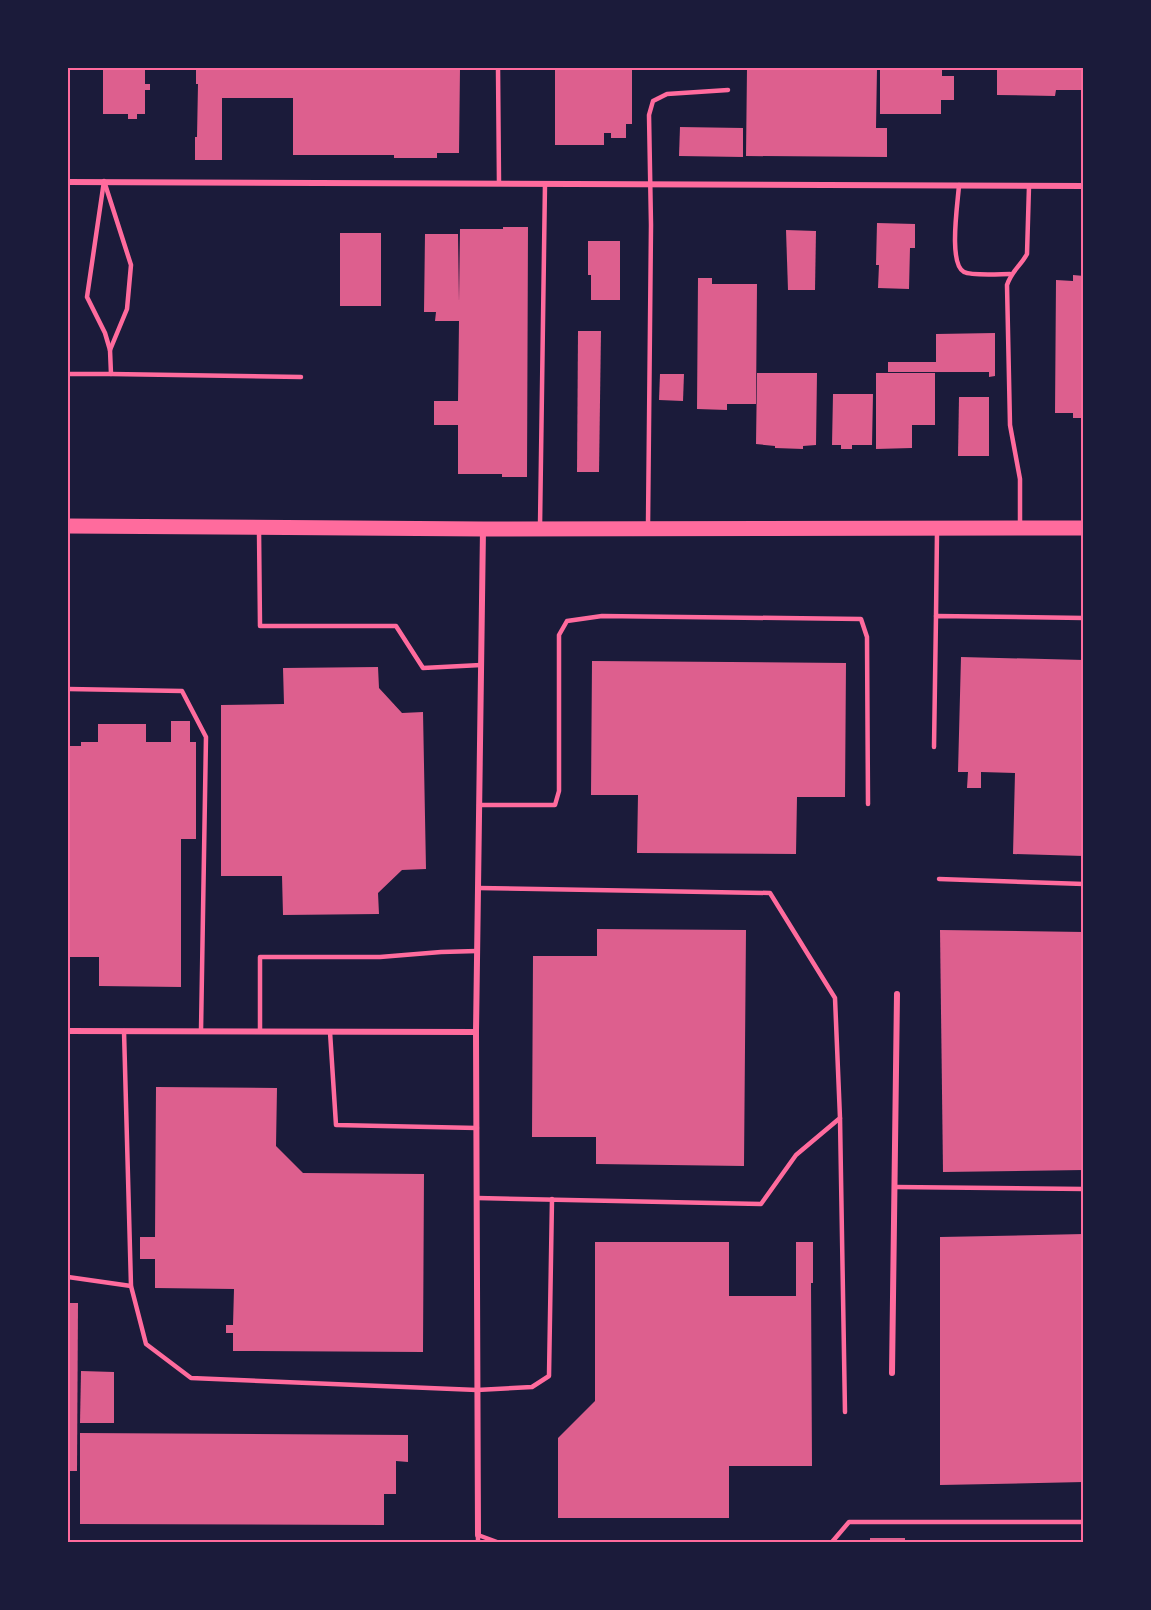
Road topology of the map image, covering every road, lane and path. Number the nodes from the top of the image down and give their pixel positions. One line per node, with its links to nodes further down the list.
1 (498, 68): 5 (lane)
2 (728, 90): 7 (lane)
3 (104, 181): 4 (street); 5 (street); 12 (lane); 12 (lane)
4 (68, 182)
5 (499, 183): 6 (street)
6 (545, 183): 7 (street); 23 (lane)
7 (651, 184): 8 (street); 18 (lane)
8 (959, 185): 9 (street); 11 (lane)
9 (1029, 186): 10 (street); 11 (lane)
10 (1083, 186)
11 (1010, 274): 20 (lane)
12 (110, 350): 14 (lane)
13 (68, 374): 14 (lane)
14 (111, 374): 15 (lane)
15 (301, 377)
16 (68, 526): 17 (main road)
17 (259, 527): 22 (main road); 26 (lane)
18 (648, 528): 19 (main road); 23 (main road)
19 (937, 528): 20 (main road); 24 (lane)
20 (1020, 528): 21 (main road)
21 (1083, 528)
22 (483, 529): 23 (main road); 26 (street)
23 (540, 529)
24 (936, 616): 25 (lane); 28 (lane)
25 (1083, 618)
26 (481, 665): 30 (street)
27 (68, 689): 38 (lane)
28 (934, 747)
29 (868, 804): 30 (lane)
30 (479, 805): 33 (street)
31 (939, 879): 32 (lane)
32 (1083, 884)
33 (478, 888): 34 (street); 42 (lane)
34 (477, 951): 39 (lane); 41 (street)
35 (897, 994): 44 (street)
36 (68, 1031): 37 (street)
37 (123, 1031): 38 (street); 49 (lane)
38 (201, 1031): 39 (street)
39 (260, 1031): 40 (street)
40 (330, 1032): 41 (street); 43 (lane)
41 (476, 1032): 43 (street)
42 (840, 1119): 47 (lane); 52 (lane)
43 (477, 1128): 46 (street)
44 (896, 1187): 45 (lane); 50 (street)
45 (1083, 1189)
46 (477, 1198): 47 (lane); 51 (street)
47 (552, 1199): 51 (lane)
48 (68, 1277): 49 (lane)
49 (131, 1286): 51 (lane)
50 (892, 1373)
51 (477, 1390): 54 (street)
52 (845, 1412)
53 (1083, 1522): 56 (lane)
54 (478, 1539): 55 (lane)
55 (497, 1542)
56 (832, 1542)

